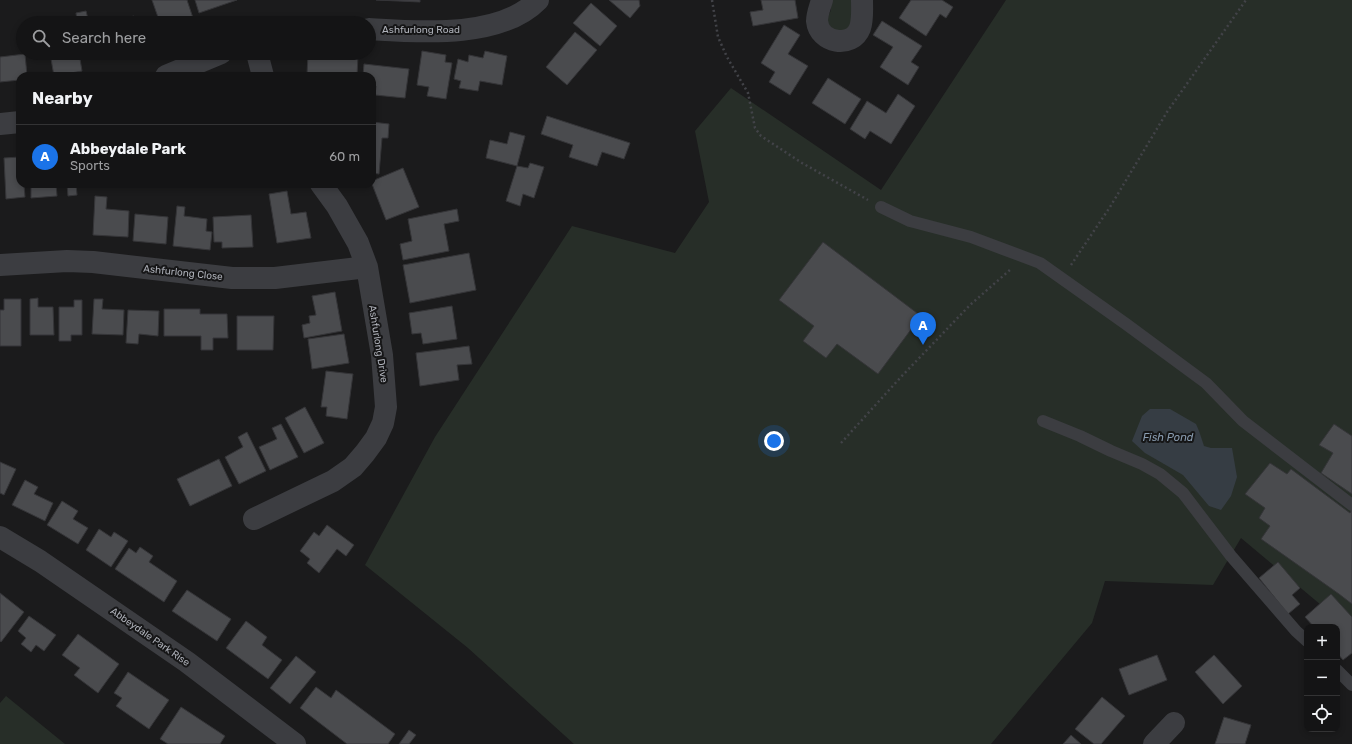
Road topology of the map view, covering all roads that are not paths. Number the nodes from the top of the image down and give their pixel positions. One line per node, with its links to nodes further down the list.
1 (538, 0): 4 (street, Ashfurlong Road)
2 (822, 0): 3 (street)
3 (862, 0)
4 (376, 29)
5 (205, 60): 7 (street)
6 (259, 60): 8 (street)
7 (176, 72)
8 (262, 72)
9 (16, 122): 10 (street)
10 (0, 124)
11 (324, 188): 14 (street, Ashfurlong Drive)
12 (881, 207): 16 (lane)
13 (0, 265): 14 (street, Ashfurlong Close)
14 (367, 267): 17 (street, Ashfurlong Drive)
15 (1042, 421): 19 (lane)
16 (1352, 505)
17 (254, 519)
18 (0, 537): 23 (street, Abbeydale Park Rise)
19 (1304, 638)
20 (1340, 673): 21 (lane)
21 (1352, 685)
22 (1174, 723): 24 (street)
23 (295, 744)
24 (1154, 744)

